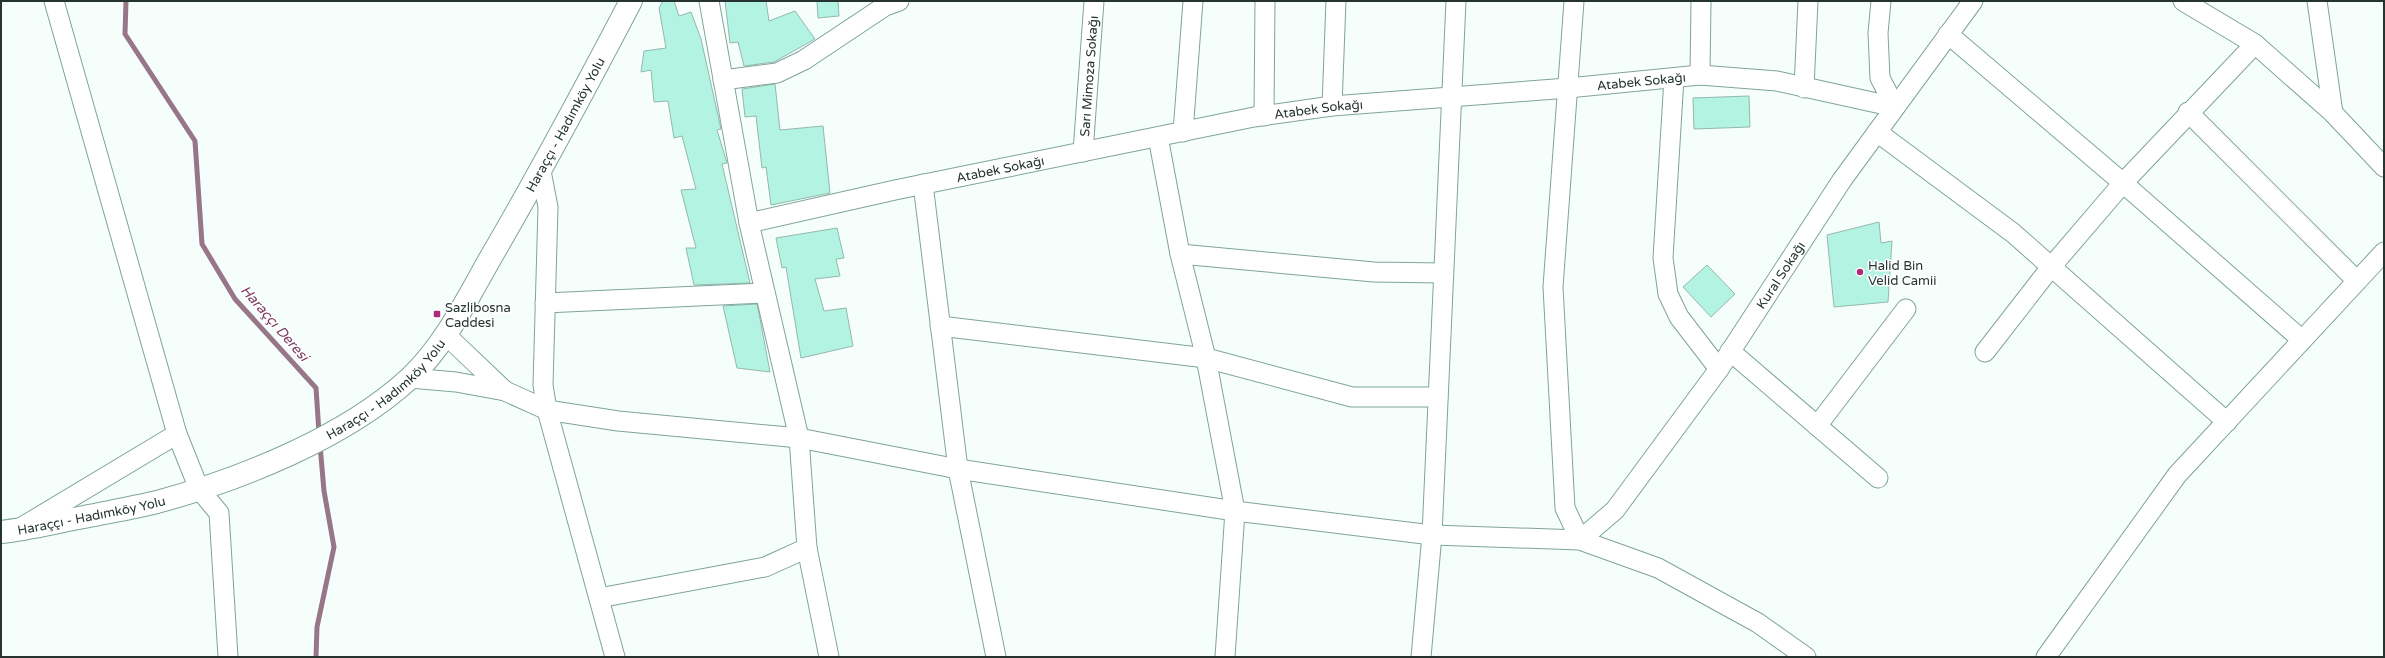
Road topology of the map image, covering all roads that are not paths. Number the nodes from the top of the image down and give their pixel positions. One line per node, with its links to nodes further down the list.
1 (54, 1): 60 (street)
2 (631, 1): 35 (main road, Haraççı - Hadımköy Yolu)
3 (708, 1): 21 (street)
4 (899, 1): 21 (street)
5 (1094, 1): 33 (street, Sarı Mimoza Sokağı)
6 (1193, 1): 30 (street)
7 (1265, 1): 29 (street)
8 (1336, 1): 25 (street)
9 (1456, 1): 24 (street)
10 (1574, 1): 22 (street)
11 (1701, 1): 19 (street)
12 (1808, 1): 23 (street)
13 (1881, 1): 26 (street)
14 (1973, 1): 17 (street, Kural Sokağı)
15 (2183, 1): 18 (street)
16 (2317, 1): 28 (street)
17 (1948, 34): 26 (street, Kural Sokağı); 36 (street)
18 (2254, 44): 27 (street); 28 (street)
19 (1700, 75): 20 (street, Atabek Sokağı); 23 (street, Atabek Sokağı)
20 (1674, 78): 22 (street, Atabek Sokağı); 53 (street)
21 (723, 80): 38 (street)
22 (1568, 88): 24 (street, Atabek Sokağı); 68 (street)
23 (1804, 88): 26 (street, Atabek Sokağı)
24 (1452, 97): 25 (street, Atabek Sokağı); 42 (street)
25 (1332, 106): 29 (street, Atabek Sokağı)
26 (1895, 107): 31 (street, Kural Sokağı)
27 (2188, 112): 36 (street); 43 (street)
28 (2333, 113): 34 (street)
29 (1264, 116): 30 (street, Atabek Sokağı)
30 (1184, 132): 32 (street, Atabek Sokağı)
31 (1877, 132): 41 (street); 50 (street, Kural Sokağı)
32 (1158, 137): 33 (street, Atabek Sokağı); 40 (street)
33 (1083, 152): 37 (street, Atabek Sokağı)
34 (2384, 167)
35 (541, 171): 45 (street); 48 (main road, Haraççı - Hadımköy Yolu)
36 (2124, 183): 41 (street); 49 (street)
37 (923, 184): 38 (street, Atabek Sokağı); 47 (street)
38 (750, 223): 44 (street)
39 (2384, 252): 43 (street)
40 (1180, 254): 42 (street); 52 (street)
41 (2051, 267): 51 (street); 58 (street)
42 (1443, 273): 56 (street)
43 (2357, 281): 49 (street)
44 (764, 293): 45 (street); 61 (street)
45 (545, 303): 57 (street)
46 (1906, 309): 59 (street)
47 (940, 326): 52 (street); 62 (street)
48 (446, 334): 54 (main road, Haraççı - Hadımköy Yolu); 55 (street)
49 (2302, 340): 58 (street)
50 (1730, 351): 53 (street, Kural Sokağı); 59 (street)
51 (1985, 352)
52 (1206, 358): 56 (street); 65 (street)
53 (1719, 369): 68 (street, Kural Sokağı)
54 (410, 378): 55 (street); 64 (main road, Haraççı - Hadımköy Yolu)
55 (505, 391): 57 (street)
56 (1438, 397): 67 (street)
57 (547, 410): 61 (street); 70 (street)
58 (2227, 422): 78 (street)
59 (1817, 426): 63 (street)
60 (177, 434): 64 (street); 66 (street)
61 (799, 438): 62 (street); 69 (street)
62 (958, 469): 65 (street); 74 (street)
63 (1878, 478)
64 (199, 489): 66 (main road, Haraççı - Hadımköy Yolu); 71 (street)
65 (1235, 511): 67 (street); 75 (street)
66 (8, 531)
67 (1432, 535): 68 (street); 76 (street)
68 (1580, 540): 77 (street)
69 (807, 548): 70 (street); 73 (street)
70 (599, 598): 72 (street)
71 (228, 657)
72 (615, 657)
73 (829, 657)
74 (996, 657)
75 (1225, 657)
76 (1421, 657)
77 (1806, 657)
78 (2046, 657)

